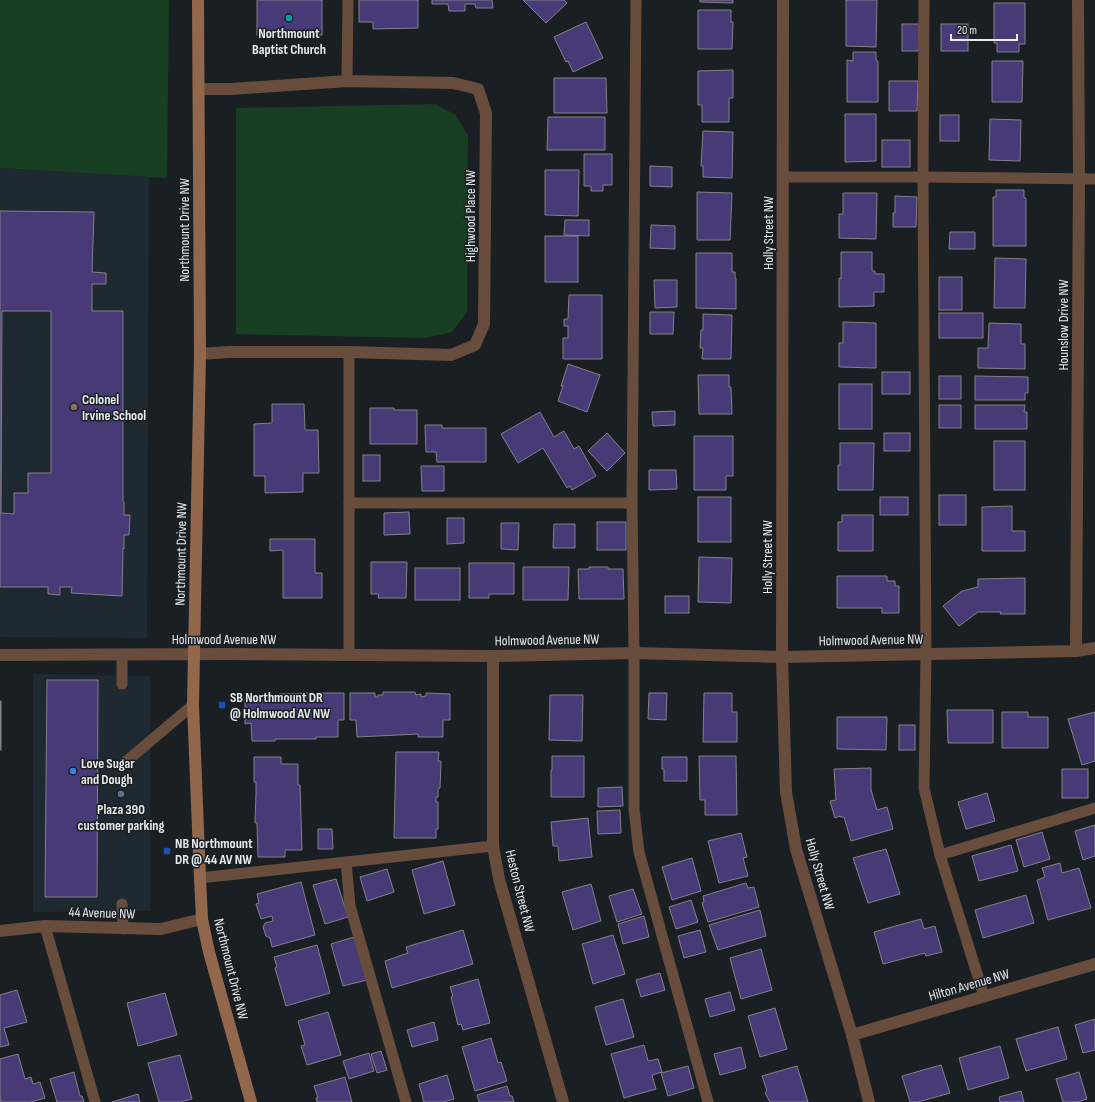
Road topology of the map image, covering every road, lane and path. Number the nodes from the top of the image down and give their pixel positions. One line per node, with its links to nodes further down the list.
1 (198, 0): 8 (street, Northmount Drive NW)
2 (348, 0): 7 (lane)
3 (636, 0): 16 (lane)
4 (783, 0): 9 (street, Holly Street NW)
5 (924, 0): 10 (lane)
6 (1078, 0): 12 (street, Hounslow Drive NW)
7 (347, 81): 8 (street, Highwood Place NW); 13 (street, Highwood Place NW)
8 (199, 89): 14 (street, Northmount Drive NW)
9 (783, 177): 10 (lane); 26 (street, Holly Street NW)
10 (923, 177): 12 (lane); 22 (lane)
11 (1095, 178): 12 (lane)
12 (1079, 179): 18 (street, Hounslow Drive NW)
13 (349, 352): 14 (street, Highwood Place NW); 15 (lane)
14 (200, 354): 21 (street, Northmount Drive NW)
15 (349, 503): 16 (lane); 24 (lane)
16 (632, 503): 19 (lane)
17 (1095, 648): 18 (street, Holmwood Avenue NW)
18 (1076, 651): 22 (street, Holmwood Avenue NW)
19 (634, 653): 25 (street, Holmwood Avenue NW); 26 (street, Holmwood Avenue NW); 47 (lane)
20 (122, 654): 21 (street, Holmwood Avenue NW); 23 (street, Holmwood Avenue NW); 27 (lane)
21 (194, 654): 24 (street, Holmwood Avenue NW); 28 (street, Northmount Drive NW)
22 (926, 654): 26 (street, Holmwood Avenue NW); 32 (lane)
23 (0, 655)
24 (350, 655): 25 (street, Holmwood Avenue NW)
25 (492, 656): 31 (street, Heston Street NW)
26 (782, 657): 42 (street, Holly Street NW)
27 (122, 684)
28 (193, 705): 29 (lane); 34 (street, Northmount Drive NW)
29 (122, 765)
30 (1095, 808): 32 (lane)
31 (493, 846): 33 (lane); 46 (street, Heston Street NW)
32 (940, 855): 41 (lane)
33 (346, 862): 34 (lane); 45 (lane)
34 (200, 878): 36 (street, Northmount Drive NW)
35 (122, 904): 38 (lane)
36 (202, 919): 38 (street, 44 Avenue NW); 44 (street, Northmount Drive NW)
37 (45, 926): 38 (street, 44 Avenue NW); 39 (street, 44 Avenue NW); 43 (lane)
38 (123, 929)
39 (0, 931)
40 (1095, 964): 41 (street, Hilton Avenue NW)
41 (984, 996): 42 (street, Hilton Avenue NW)
42 (852, 1035): 48 (street, Holly Street NW)
43 (95, 1102)
44 (251, 1102)
45 (406, 1102)
46 (563, 1102)
47 (708, 1102)
48 (869, 1102)

